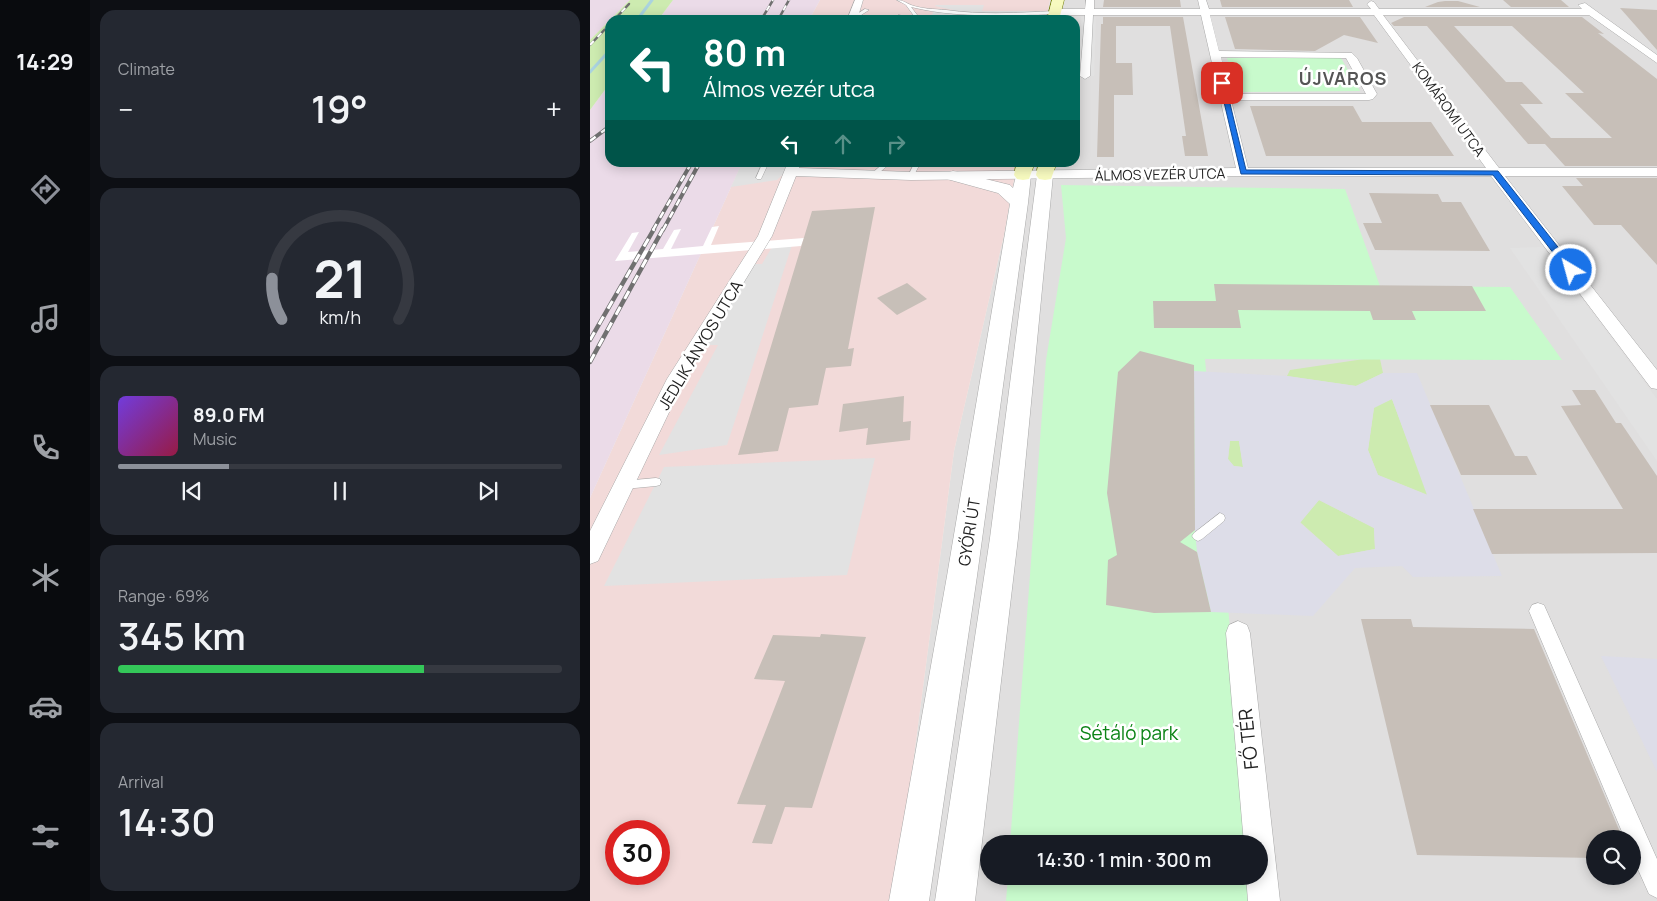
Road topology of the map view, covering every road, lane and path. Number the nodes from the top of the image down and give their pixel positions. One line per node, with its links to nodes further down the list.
1 (900, 0): 8 (lane)
2 (1058, 0): 17 (main road)
3 (1090, 0): 10 (street)
4 (1202, 0): 13 (street)
5 (1369, 0): 11 (street, KOMÁROMI UTCA)
6 (1576, 0): 12 (street)
7 (858, 4): 14 (lane)
8 (908, 6): 15 (lane); 16 (lane)
9 (1070, 10): 10 (street); 18 (street)
10 (1089, 11): 13 (street); 21 (street)
11 (1377, 12): 12 (street); 13 (street); 30 (street, KOMÁROMI UTCA)
12 (1592, 12): 20 (street)
13 (1205, 13): 19 (street)
14 (859, 15)
15 (916, 15)
16 (1025, 15)
17 (1054, 15)
18 (1057, 15)
19 (1215, 54): 22 (street); 22 (street)
20 (1657, 60)
21 (1085, 76)
22 (1225, 97): 29 (street)
23 (764, 167): 35 (lane)
24 (886, 167): 32 (lane)
25 (916, 167): 33 (lane)
26 (793, 168): 32 (street, ÁLMOS VEZÉR UTCA); 39 (street, JEDLIK ÁNYOS UTCA)
27 (1024, 169): 28 (street, ÁLMOS VEZÉR UTCA); 34 (street, ÁLMOS VEZÉR UTCA); 36 (street, GYŐRI ÚT)
28 (1046, 169): 29 (street, ÁLMOS VEZÉR UTCA); 49 (street)
29 (1243, 172): 30 (street, ÁLMOS VEZÉR UTCA)
30 (1495, 172): 31 (street, ÁLMOS VEZÉR UTCA); 37 (street, KOMÁROMI UTCA)
31 (1657, 172)
32 (883, 174): 33 (street, ÁLMOS VEZÉR UTCA)
33 (911, 176): 34 (street, ÁLMOS VEZÉR UTCA)
34 (953, 176): 36 (street)
35 (759, 178)
36 (1019, 203): 48 (street, GYŐRI ÚT)
37 (1657, 384)
38 (656, 482): 39 (lane)
39 (624, 485): 42 (street, JEDLIK ÁNYOS UTCA)
40 (1220, 518): 41 (lane)
41 (1198, 536)
42 (590, 554)
43 (1538, 611): 47 (street)
44 (1238, 633): 45 (street, FŐ TÉR)
45 (1258, 835)
46 (1263, 885): 50 (street, FŐ TÉR)
47 (1657, 886)
48 (909, 901)
49 (955, 901)
50 (1264, 901)

